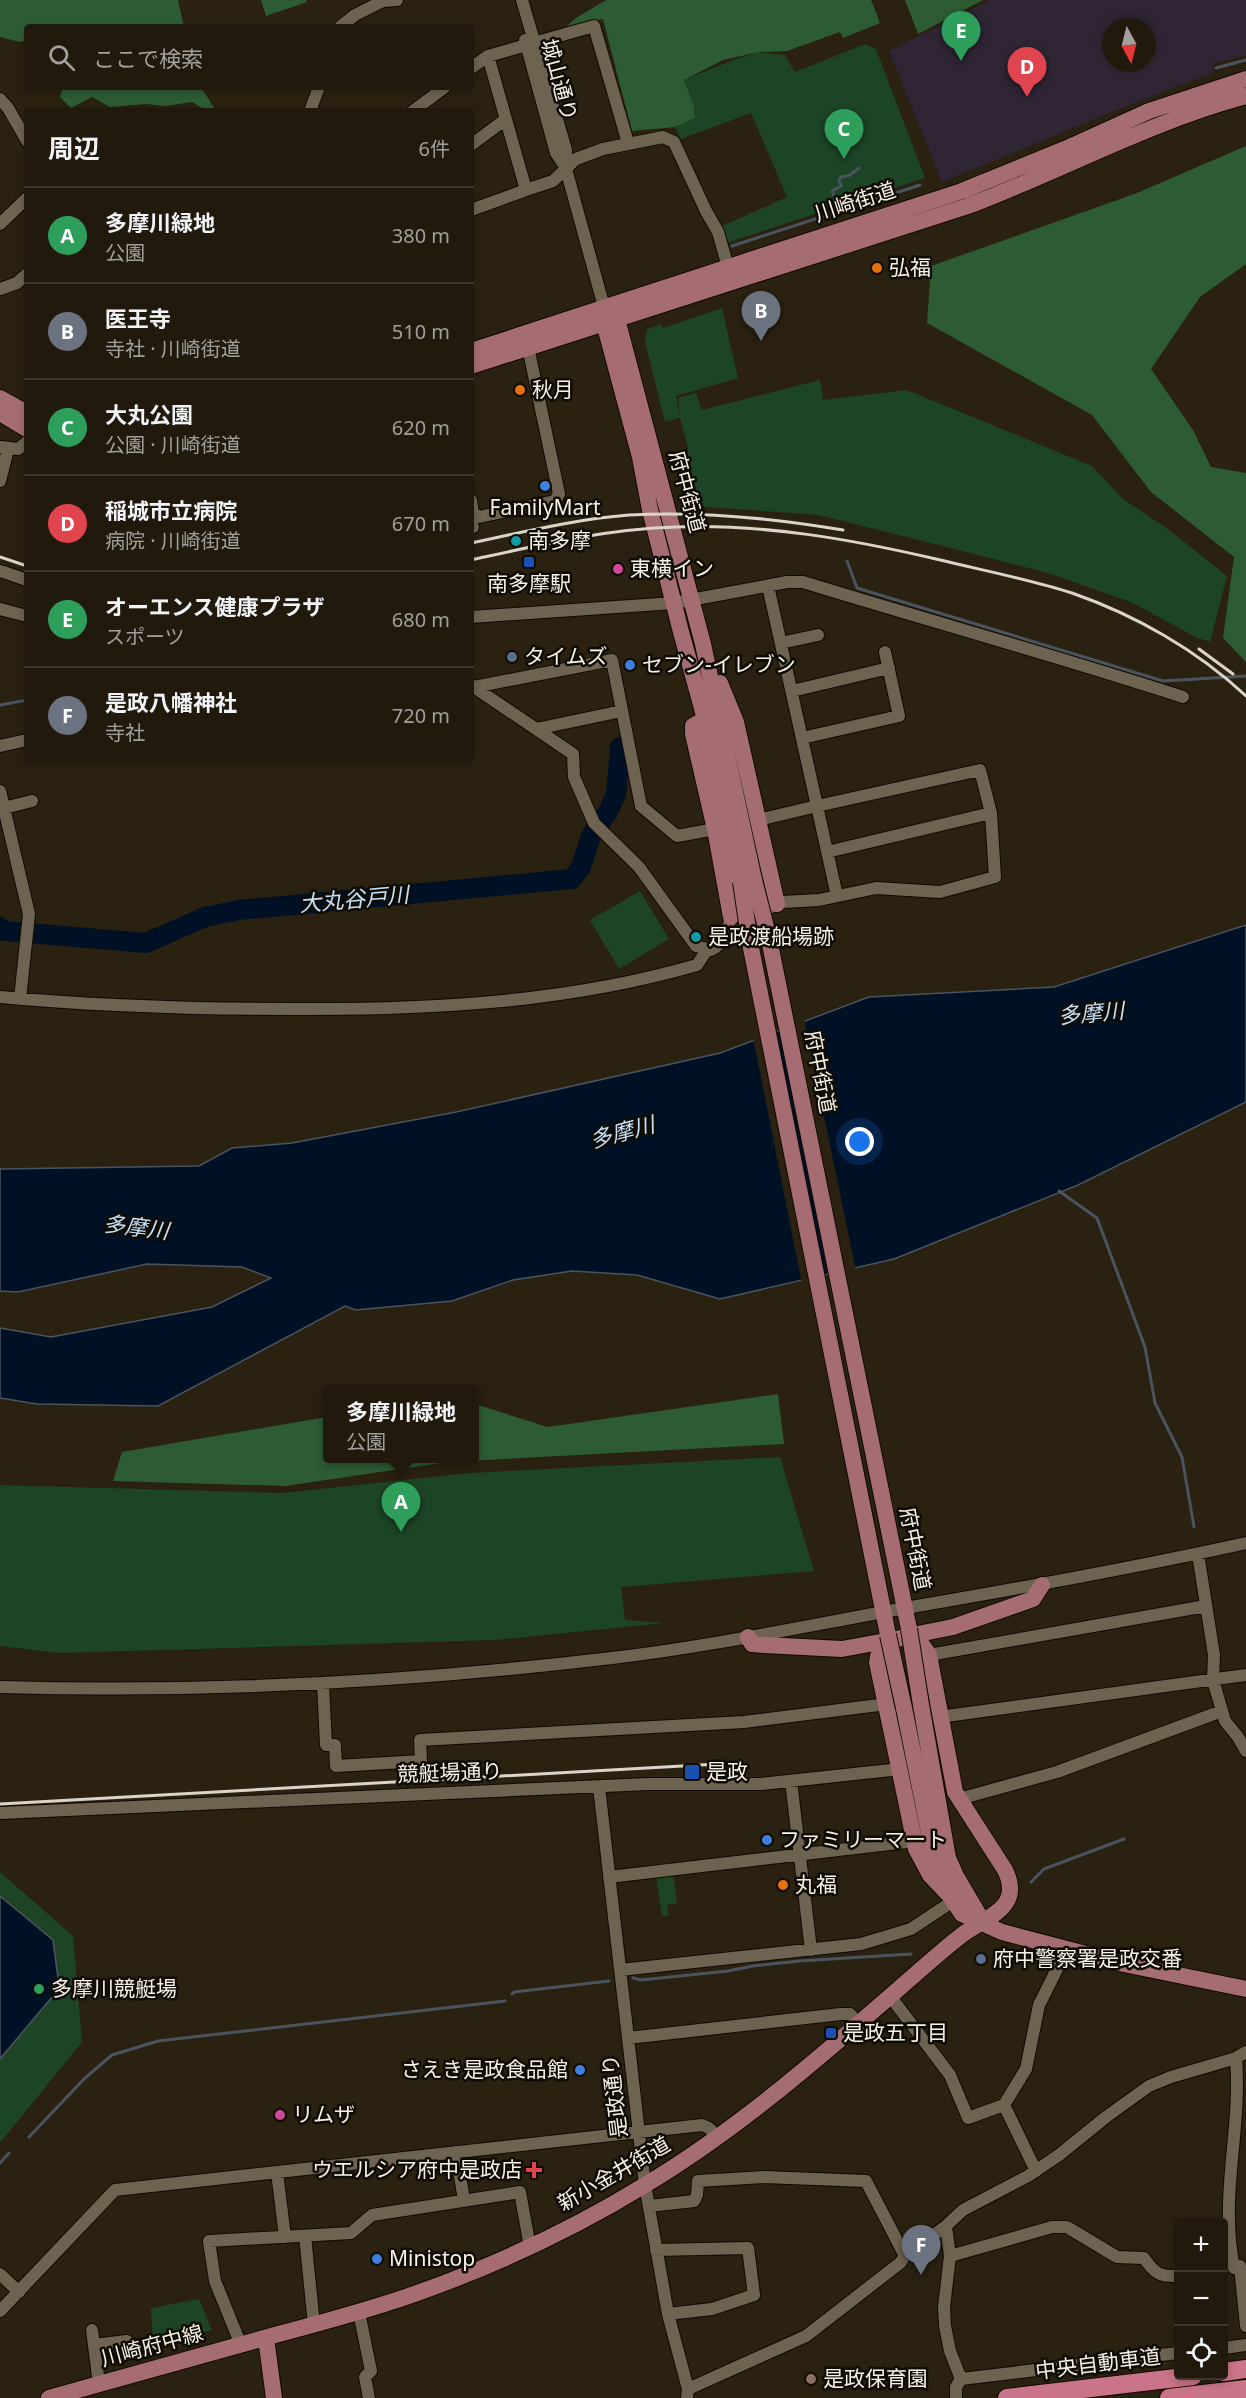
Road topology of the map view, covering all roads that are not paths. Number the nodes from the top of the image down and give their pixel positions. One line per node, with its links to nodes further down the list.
1 (397, 0): 4 (street)
2 (513, 0): 5 (street, 城山通り)
3 (522, 0): 5 (street, 城山通り)
4 (344, 24)
5 (530, 44): 6 (street); 18 (street); 19 (street, 城山通り)
6 (488, 56): 7 (street); 15 (street)
7 (474, 66)
8 (1246, 79): 21 (main road, 川崎街道)
9 (318, 90): 13 (street)
10 (441, 90): 14 (street)
11 (1246, 96): 21 (main road, 川崎街道)
12 (0, 99): 16 (street)
13 (310, 108)
14 (417, 108)
15 (506, 120): 17 (street); 20 (street)
16 (24, 136)
17 (474, 143)
18 (628, 143): 19 (street); 26 (street)
19 (566, 169): 20 (street); 29 (street, 城山通り)
20 (526, 190): 23 (street)
21 (965, 199): 25 (main road, 川崎街道)
22 (24, 201): 24 (street)
23 (474, 209)
24 (0, 224)
25 (818, 246): 26 (main road, 川崎街道); 29 (main road, 川崎街道)
26 (728, 267): 29 (main road, 川崎街道)
27 (24, 277): 28 (street)
28 (0, 289)
29 (608, 316): 30 (main road, 川崎街道); 31 (main road, 川崎街道); 44 (main road, 府中街道); 45 (main road, 府中街道)
30 (528, 347): 32 (main road, 川崎街道); 40 (street)
31 (474, 350)
32 (474, 365)
33 (0, 398): 34 (main road)
34 (24, 412)
35 (0, 413): 36 (main road)
36 (24, 427)
37 (24, 444): 38 (street)
38 (4, 448): 39 (street)
39 (0, 481)
40 (474, 513)
41 (0, 571): 42 (street)
42 (24, 579)
43 (768, 586): 44 (street); 50 (street); 57 (street)
44 (692, 601): 45 (street); 51 (main road, 府中街道)
45 (674, 603): 48 (street); 59 (main road, 府中街道)
46 (0, 609): 47 (street)
47 (24, 615)
48 (474, 617)
49 (818, 634): 50 (street)
50 (781, 643): 56 (street)
51 (703, 644): 69 (main road); 72 (main road, 府中街道)
52 (885, 652): 53 (street)
53 (889, 668): 56 (street); 61 (street)
54 (474, 686): 58 (street)
55 (474, 687): 60 (street)
56 (792, 691): 61 (street)
57 (1184, 697)
58 (622, 711): 60 (street); 70 (street)
59 (705, 719): 70 (main road); 72 (main road, 府中街道)
60 (536, 729): 76 (street)
61 (802, 738): 66 (street)
62 (24, 741): 63 (street)
63 (0, 746)
64 (0, 791): 67 (street)
65 (32, 801): 67 (street)
66 (817, 806): 68 (street); 69 (street); 71 (street)
67 (2, 808): 78 (street)
68 (991, 813): 71 (street); 73 (street)
69 (758, 820): 74 (main road)
70 (715, 829): 75 (main road)
71 (827, 852): 73 (street)
72 (748, 881): 82 (main road, 府中街道, bridge); 84 (main road, 府中街道, bridge)
73 (837, 896): 74 (street)
74 (777, 904): 75 (street)
75 (731, 917): 76 (street)
76 (707, 950): 78 (street)
77 (0, 998): 78 (street)
78 (20, 999)
79 (1246, 1543): 80 (street)
80 (1198, 1554): 81 (street); 83 (street)
81 (1042, 1585): 82 (street); 85 (main road)
82 (903, 1601): 84 (street); 86 (main road, 府中街道)
83 (1206, 1606): 90 (street); 93 (street)
84 (883, 1613): 87 (street); 88 (main road, 府中街道)
85 (938, 1630): 86 (main road); 90 (main road)
86 (908, 1633): 88 (main road); 90 (main road); 97 (main road, 府中街道, bridge)
87 (748, 1637): 89 (main road); 94 (street)
88 (890, 1637): 89 (main road); 91 (main road); 97 (main road, 府中街道, bridge)
89 (859, 1646): 91 (main road)
90 (926, 1650): 99 (main road, 新小金井街道)
91 (877, 1662): 96 (main road)
92 (1246, 1676): 93 (street)
93 (1213, 1680): 98 (street); 99 (street)
94 (323, 1684): 95 (street); 96 (street)
95 (0, 1687)
96 (887, 1704): 101 (main road)
97 (913, 1706): 109 (main road, 府中街道); 110 (main road, 府中街道)
98 (1222, 1711): 100 (street); 104 (street)
99 (939, 1717): 104 (main road, 新小金井街道)
100 (1246, 1751)
101 (901, 1769): 102 (street, 競艇場通り); 106 (main road)
102 (791, 1781): 103 (street, 競艇場通り); 107 (street)
103 (598, 1787): 105 (street, 競艇場通り); 108 (street, 是政通り)
104 (959, 1799): 110 (main road, 新小金井街道)
105 (0, 1813)
106 (915, 1841): 107 (street); 109 (main road)
107 (800, 1855): 108 (street); 112 (street)
108 (609, 1877): 113 (street, 是政通り)
109 (950, 1898): 110 (main road, 府中街道); 112 (street)
110 (983, 1922): 111 (main road, 府中街道); 115 (main road, 新小金井街道)
111 (1063, 1949): 114 (main road, 府中街道); 119 (street)
112 (811, 1950): 113 (street)
113 (620, 1970): 117 (street, 是政通り)
114 (1246, 1989)
115 (890, 1996): 116 (main road, 新小金井街道); 119 (street)
116 (858, 2023): 117 (street); 121 (main road, 新小金井街道)
117 (628, 2038): 120 (street, 是政通り)
118 (1241, 2055): 123 (street); 135 (street)
119 (1004, 2105): 123 (street)
120 (639, 2132): 121 (street); 122 (street); 125 (street, 是政通り)
121 (718, 2138): 125 (main road, 新小金井街道)
122 (456, 2152): 124 (street); 126 (street)
123 (1036, 2170): 128 (street)
124 (278, 2172): 130 (street); 138 (street)
125 (645, 2185): 127 (street, 是政通り); 131 (main road, 新小金井街道)
126 (464, 2200): 129 (street); 131 (street)
127 (649, 2206): 132 (street, 是政通り); 133 (street)
128 (946, 2226): 133 (street); 134 (street)
129 (305, 2236): 130 (street); 144 (street)
130 (285, 2237): 149 (street)
131 (530, 2247): 141 (main road, 新小金井街道)
132 (656, 2250): 142 (street, 是政通り); 142 (street)
133 (905, 2256): 159 (street)
134 (950, 2256): 137 (street); 156 (street)
135 (1236, 2267): 143 (street)
136 (0, 2274): 138 (street)
137 (1174, 2276)
138 (19, 2292): 139 (street); 140 (street)
139 (0, 2296)
140 (0, 2311)
141 (359, 2312): 144 (main road, 新小金井街道); 162 (street)
142 (668, 2314): 159 (street, 是政通り)
143 (1246, 2318)
144 (314, 2325): 146 (main road, 新小金井街道)
145 (92, 2330): 148 (street)
146 (266, 2338): 149 (main road, 川崎府中線); 161 (main road)
147 (127, 2341): 148 (street)
148 (94, 2345): 157 (street)
149 (241, 2345): 157 (main road, 川崎府中線)
150 (1246, 2345): 151 (street)
151 (1228, 2347)
152 (1174, 2354): 156 (street)
153 (1246, 2369): 154 (highway)
154 (1228, 2371)
155 (1174, 2378): 164 (highway, 中央自動車道)
156 (961, 2379): 163 (street)
157 (99, 2384): 160 (main road, 川崎府中線)
158 (1246, 2389): 165 (highway, 中央自動車道)
159 (688, 2394)
160 (49, 2398)
161 (274, 2398)
162 (369, 2398)
163 (956, 2398)
164 (1007, 2398)
165 (1168, 2398)

